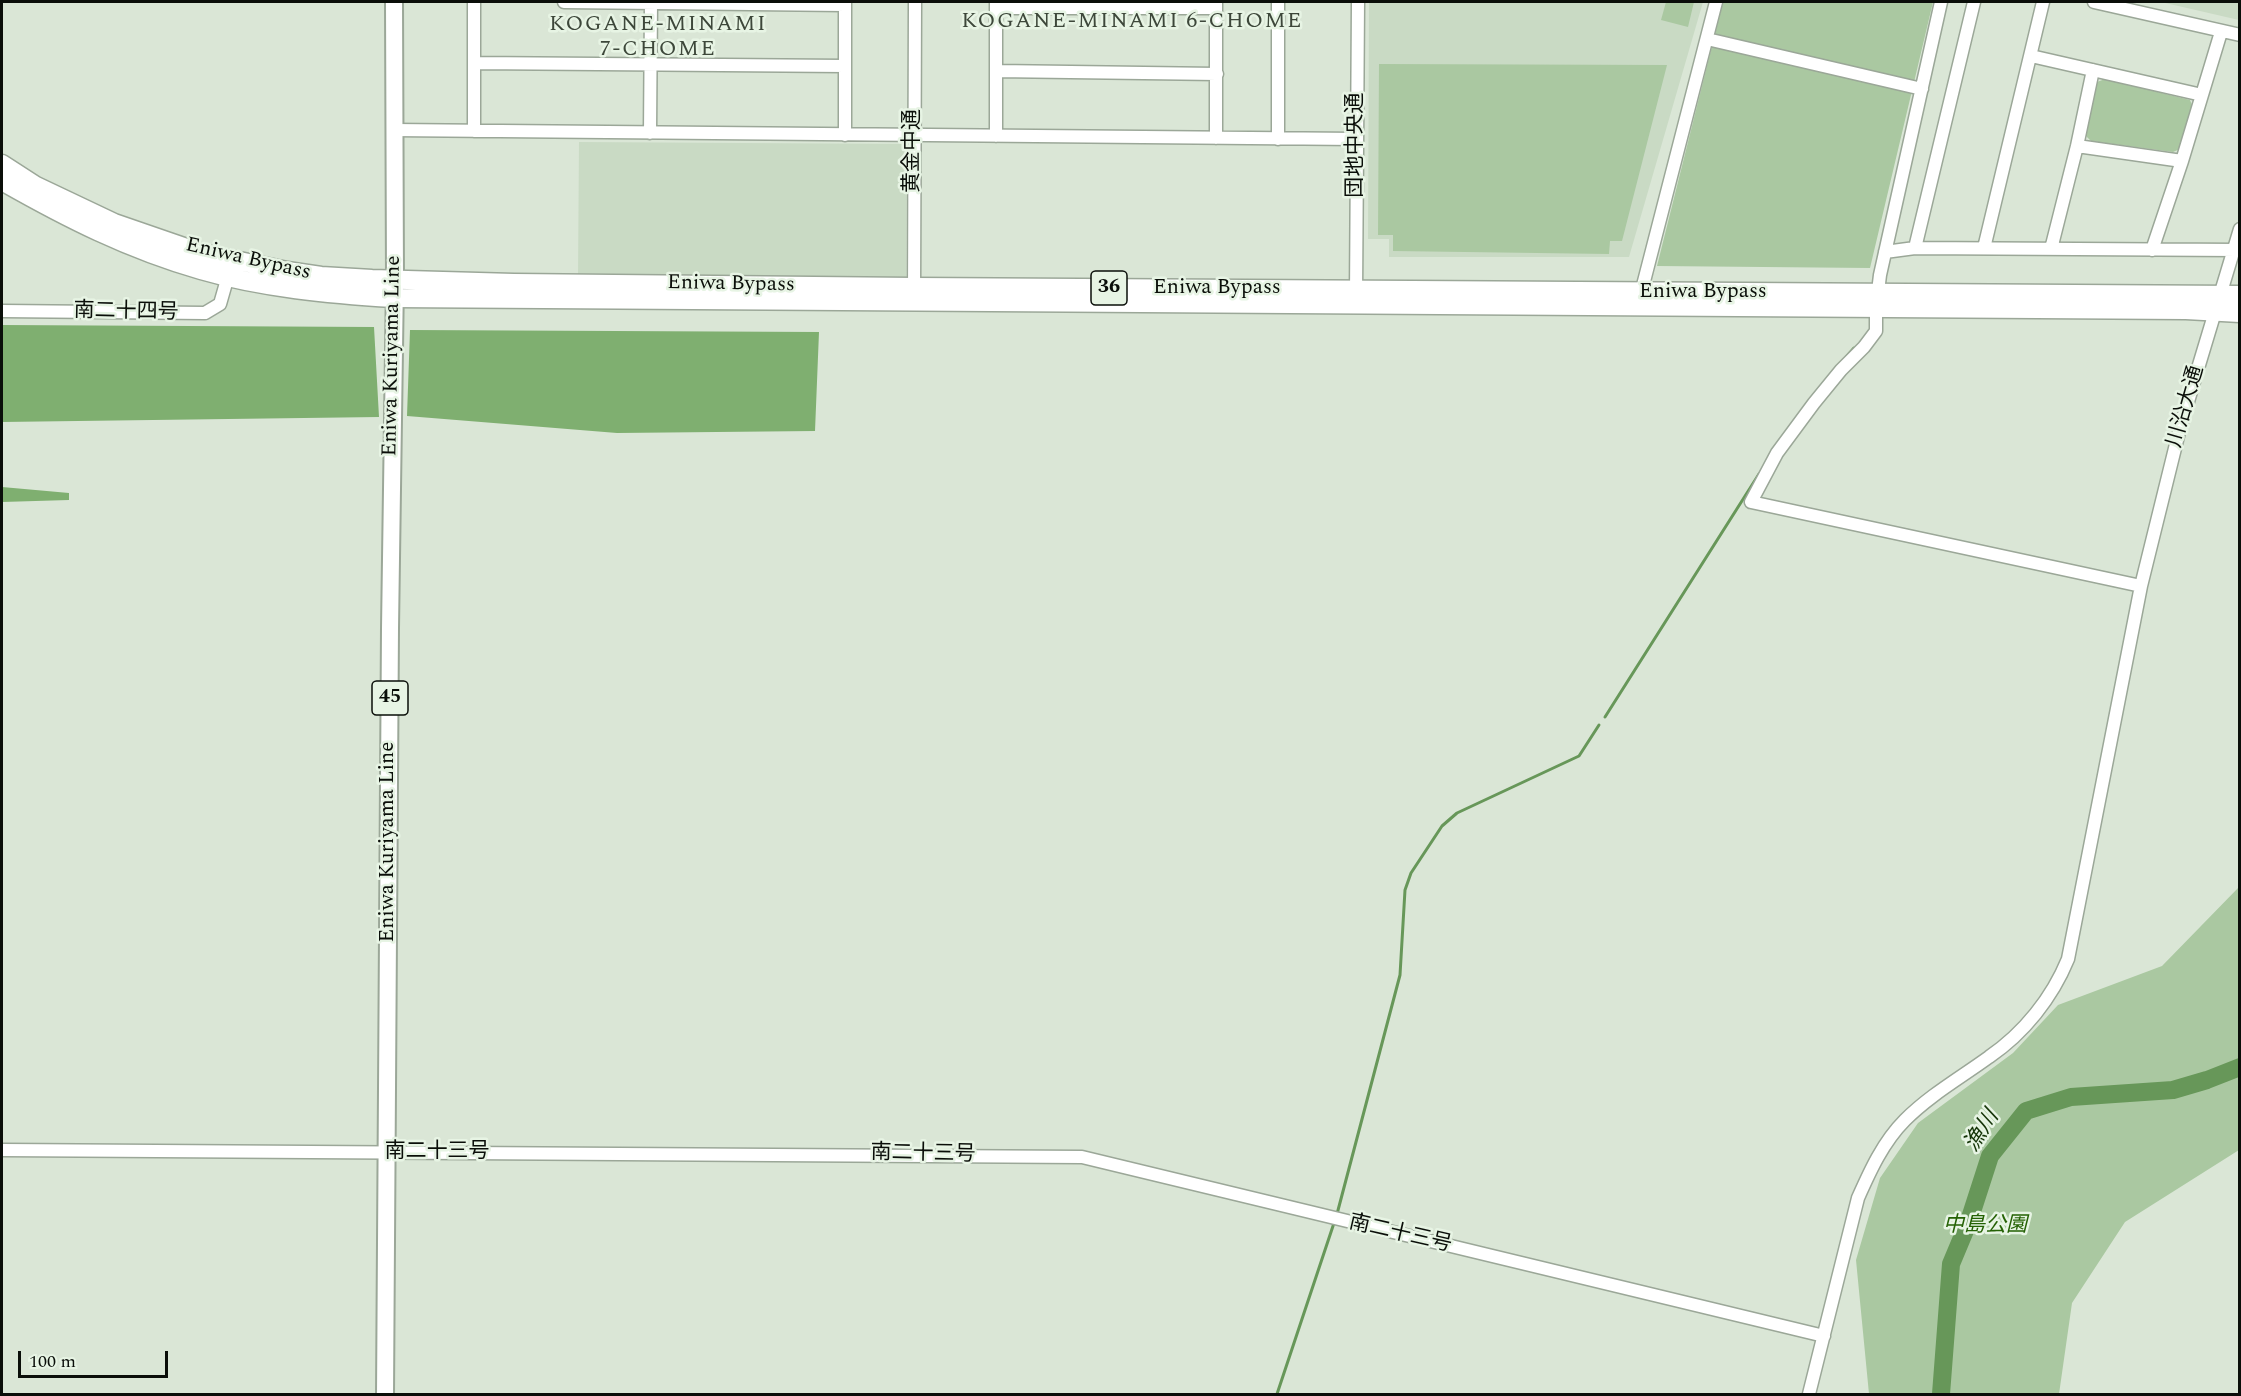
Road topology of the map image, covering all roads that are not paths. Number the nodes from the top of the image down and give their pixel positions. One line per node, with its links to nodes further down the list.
1 (394, 2): 28 (main road, Eniwa Kuriyama Line / 45)
2 (474, 2): 20 (street)
3 (564, 2): 4 (street)
4 (651, 2): 13 (street); 21 (street)
5 (915, 2): 32 (street, 黄金中通)
6 (1278, 2): 35 (street)
7 (1358, 2): 36 (street, 団地中央通)
8 (1716, 2): 18 (street)
9 (1941, 2): 26 (street)
10 (1974, 2): 42 (street)
11 (2043, 2): 19 (street)
12 (2094, 2): 16 (street)
13 (845, 3): 22 (street)
14 (996, 5): 15 (street); 24 (street)
15 (1216, 5): 25 (street)
16 (2221, 32): 17 (street); 27 (street)
17 (2240, 35)
18 (1707, 39): 26 (street); 50 (street)
19 (2031, 56): 23 (street); 43 (street)
20 (475, 63): 21 (street); 29 (street)
21 (650, 65): 22 (street); 30 (street)
22 (845, 66): 31 (street)
23 (2093, 70): 27 (street); 37 (street)
24 (997, 71): 25 (street); 33 (street)
25 (1217, 74): 34 (street)
26 (1922, 89): 47 (street)
27 (2202, 95): 38 (street)
28 (393, 130): 29 (street); 49 (main road, Eniwa Kuriyama Line / 45)
29 (474, 131): 30 (street)
30 (650, 133): 31 (street)
31 (845, 135): 32 (street)
32 (914, 135): 33 (street); 51 (street, 黄金中通)
33 (996, 136): 34 (street)
34 (1216, 138): 35 (street)
35 (1278, 139): 36 (street)
36 (1357, 139): 54 (street, 団地中央通)
37 (2077, 146): 38 (street); 44 (street)
38 (2182, 160): 45 (street)
39 (2, 164): 49 (highway, Eniwa Bypass / 36)
40 (2, 181): 48 (highway, Eniwa Bypass / 36)
41 (2240, 229): 46 (street, 川沿大通)
42 (1915, 248): 43 (street); 47 (street)
43 (1984, 248): 44 (street)
44 (2050, 249): 45 (street)
45 (2152, 250): 46 (street)
46 (2236, 250): 52 (street, 川沿大通)
47 (1885, 252): 56 (street)
48 (228, 276): 55 (highway, Eniwa Bypass / 36); 57 (street, 南二十四号)
49 (395, 280): 51 (highway, Eniwa Bypass / 36); 55 (main road, Eniwa Kuriyama Line / 45)
50 (1641, 293): 54 (highway, Eniwa Bypass / 36); 56 (highway, Eniwa Bypass / 36)
51 (914, 294): 54 (highway, Eniwa Bypass / 36); 55 (highway, Eniwa Bypass / 36)
52 (2220, 295): 53 (highway, Eniwa Bypass / 36); 56 (highway, Eniwa Bypass / 36); 58 (street, 川沿大通)
53 (2240, 295)
54 (1356, 297): 56 (highway, Eniwa Bypass / 36)
55 (394, 298): 62 (main road, Eniwa Kuriyama Line / 45)
56 (1876, 300): 58 (highway, Eniwa Bypass / 36); 60 (street)
57 (2, 311)
58 (2215, 312): 59 (highway, Eniwa Bypass / 36); 60 (street, 川沿大通)
59 (2240, 313)
60 (2141, 586): 63 (street, 川沿大通)
61 (2, 1150): 62 (street, 南二十三号)
62 (387, 1152): 63 (street, 南二十三号); 64 (main road, Eniwa Kuriyama Line / 45)
63 (1824, 1336): 65 (street, 川沿大通)
64 (385, 1395)
65 (1809, 1395)

